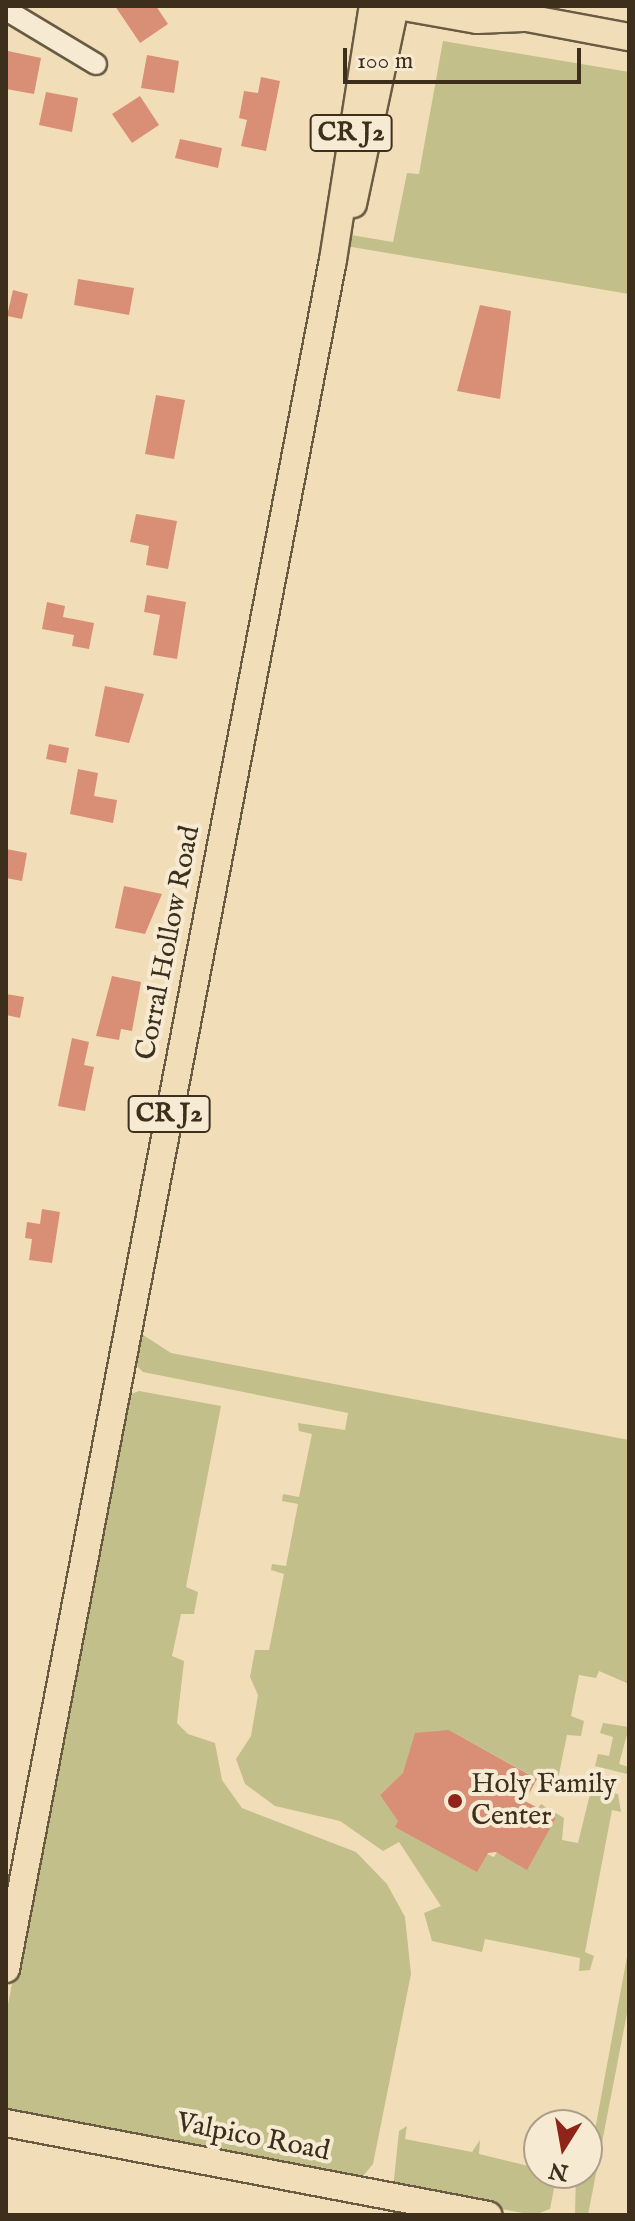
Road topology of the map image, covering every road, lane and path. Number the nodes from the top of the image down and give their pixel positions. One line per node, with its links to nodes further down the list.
1 (373, 6): 8 (main road, Corral Hollow Road / CR J2)
2 (396, 6): 5 (main road); 8 (main road, Corral Hollow Road)
3 (499, 6): 5 (main road)
4 (6, 10): 7 (street)
5 (527, 18): 6 (main road)
6 (629, 37)
7 (96, 64)
8 (333, 260): 9 (main road, Corral Hollow Road / CR J2)
9 (6, 1969)
10 (6, 2123): 11 (main road, Valpico Road)
11 (488, 2215)

